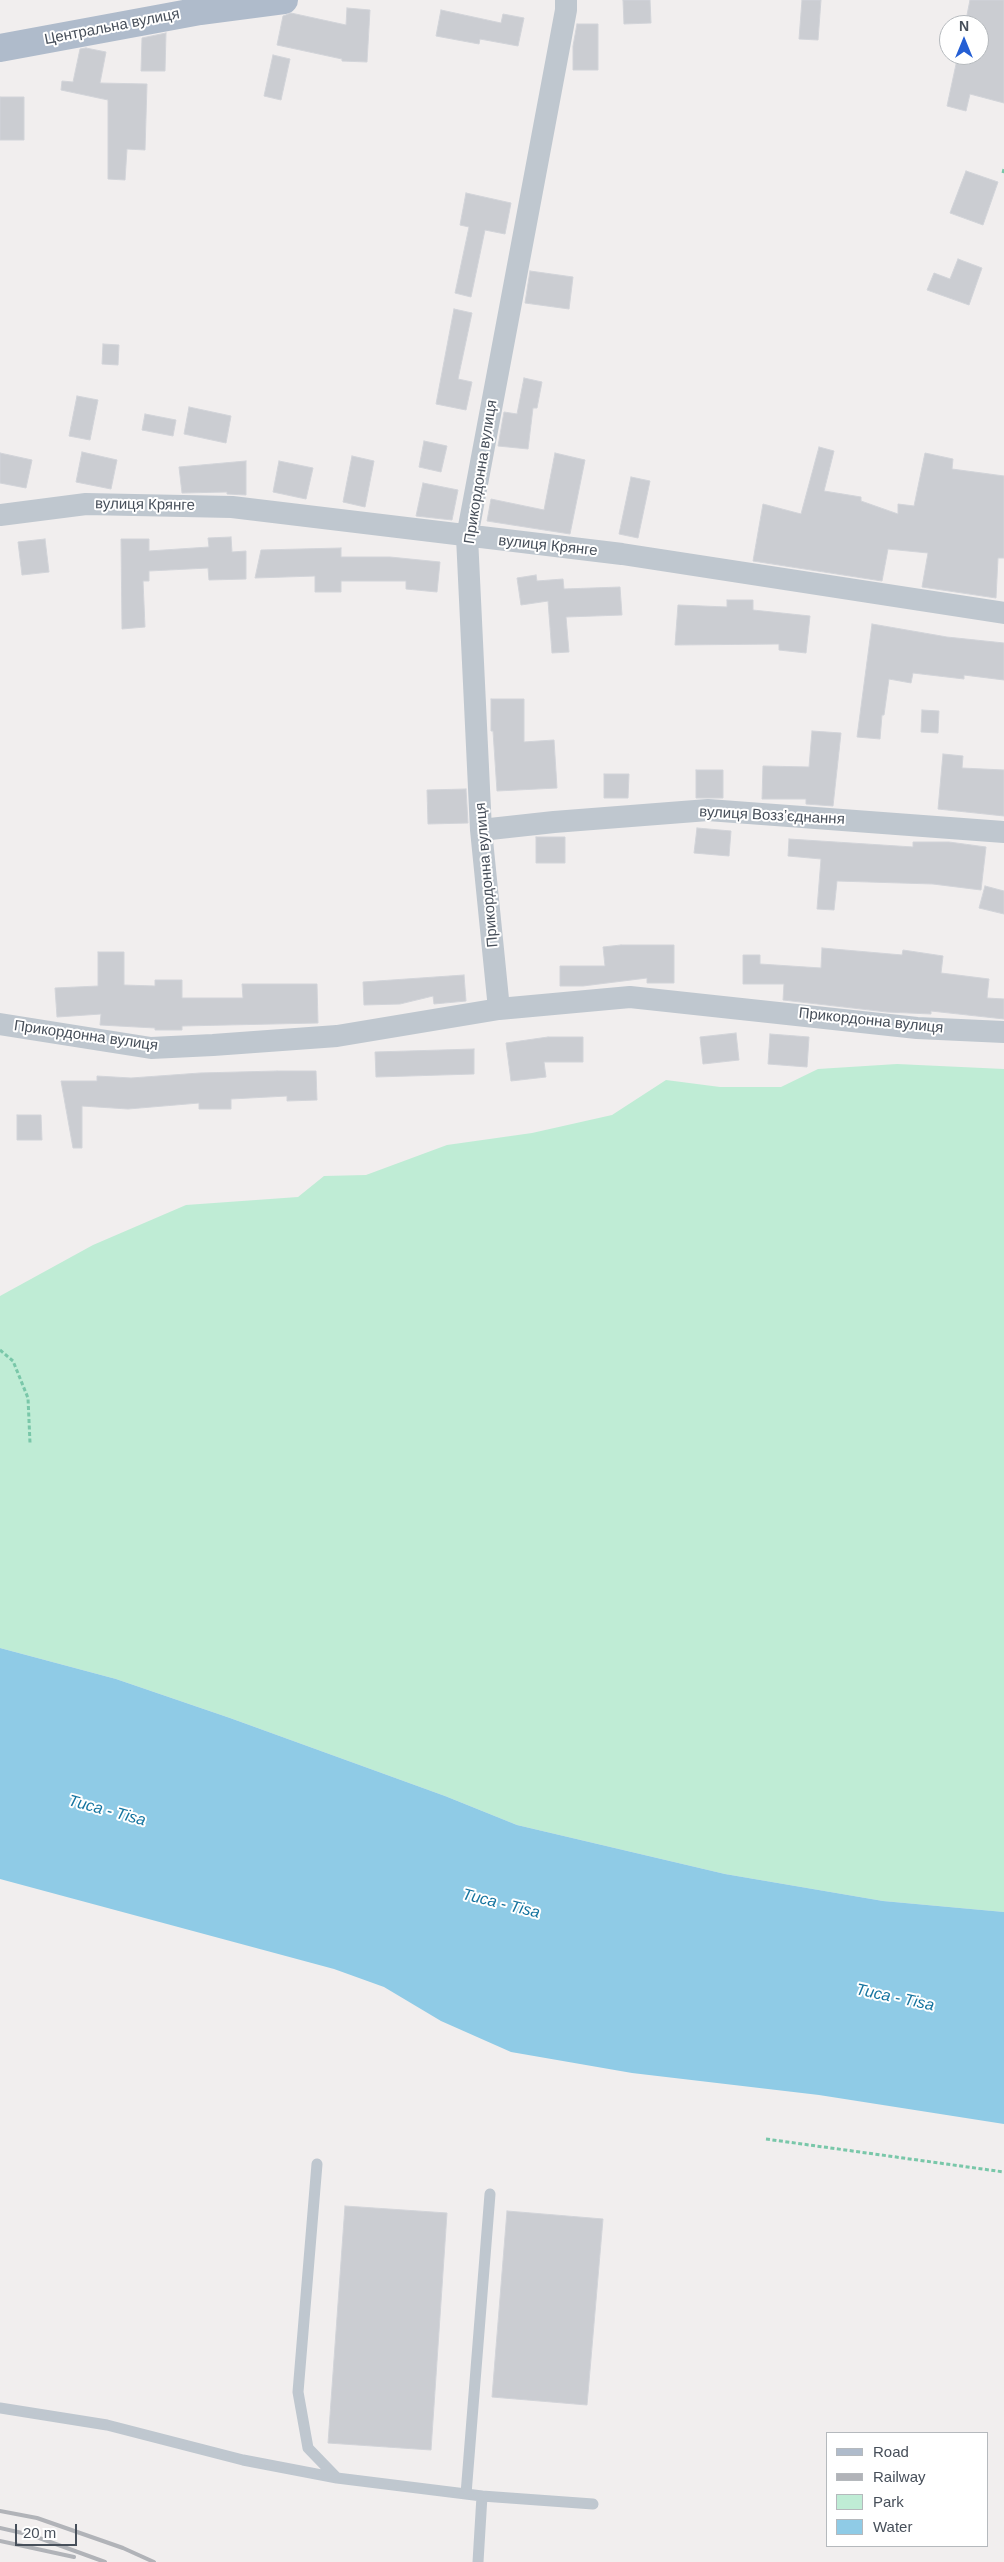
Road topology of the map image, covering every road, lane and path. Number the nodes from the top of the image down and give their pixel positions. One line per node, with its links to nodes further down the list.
1 (284, 0): 3 (main road, Центральна вулиця)
2 (566, 0): 5 (street, Прикордонна вулиця)
3 (0, 48)
4 (0, 515): 5 (street, вулиця Крянге)
5 (467, 537): 6 (street, вулиця Крянге); 7 (street, Прикордонна вулиця)
6 (1004, 614)
7 (481, 830): 8 (street, вулиця Воззʼєднання); 9 (street, Прикордонна вулиця)
8 (1004, 832)
9 (499, 1009): 10 (street, Прикордонна вулиця); 11 (street, Прикордонна вулиця)
10 (0, 1024)
11 (1004, 1032)
12 (0, 1350): 13 (path)
13 (30, 1443)
14 (766, 2139): 16 (path)
15 (317, 2164): 19 (lane)
16 (1004, 2172)
17 (490, 2194): 20 (lane)
18 (0, 2408): 19 (lane)
19 (337, 2478): 20 (lane)
20 (466, 2494): 21 (lane)
21 (482, 2496): 22 (lane); 23 (lane)
22 (593, 2504)
23 (478, 2562)

